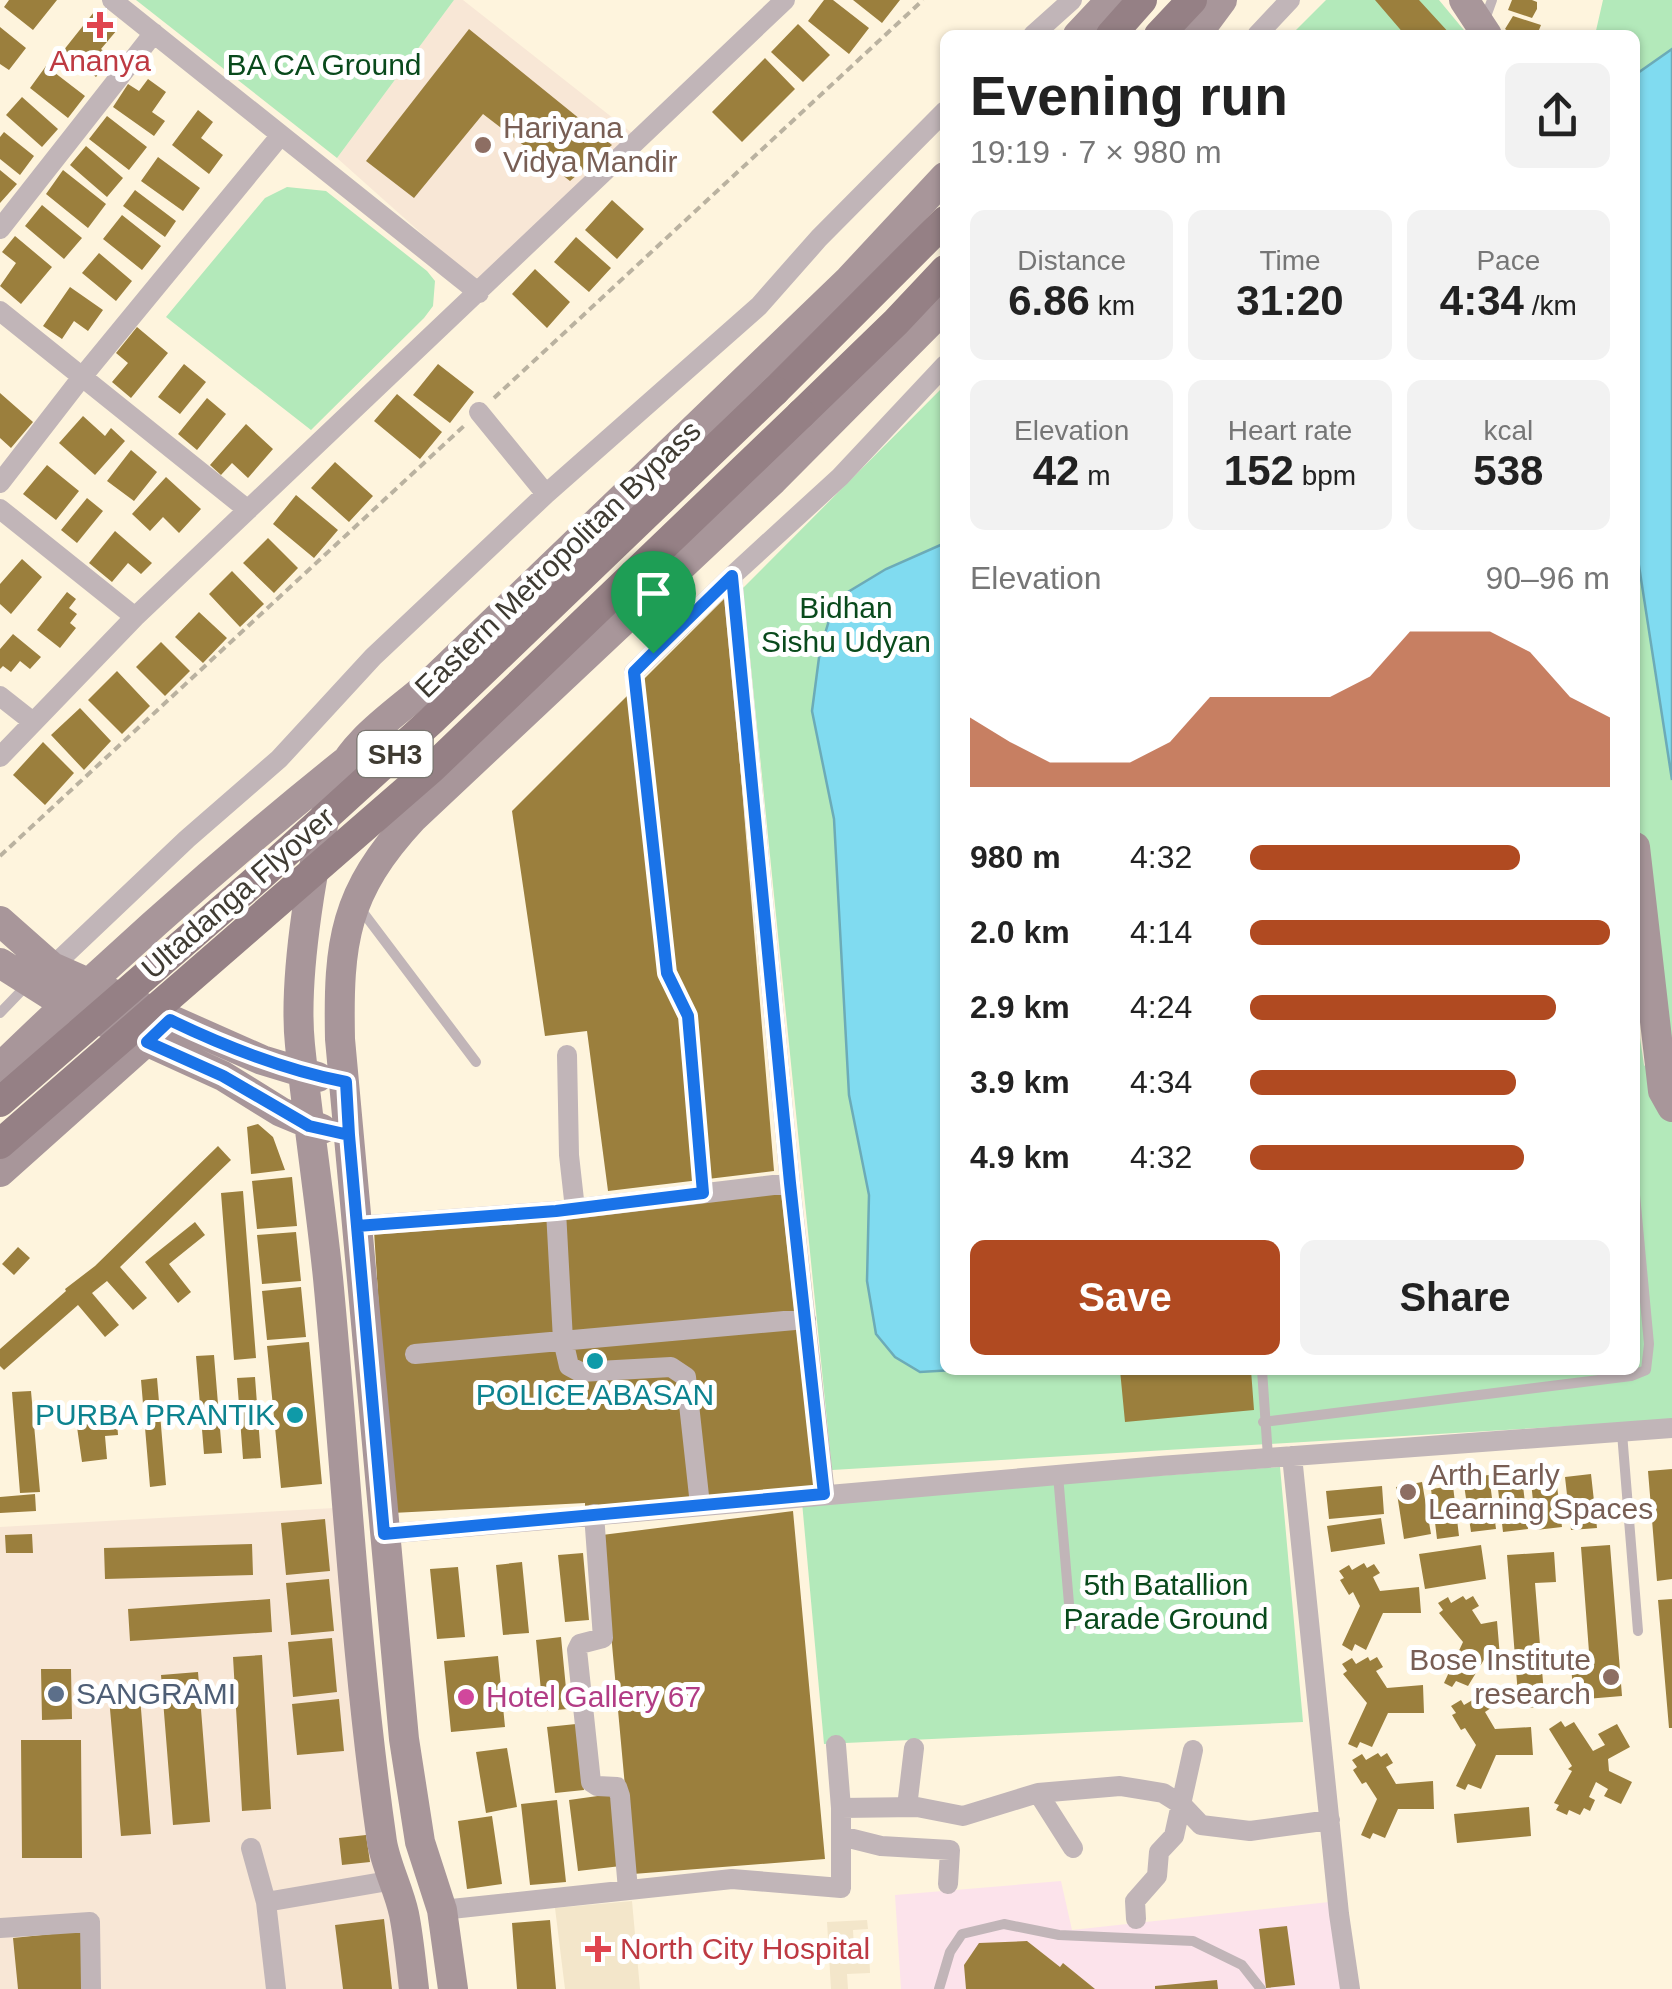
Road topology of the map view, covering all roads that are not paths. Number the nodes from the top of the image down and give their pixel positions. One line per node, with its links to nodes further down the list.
1 (112, 0): 17 (street)
2 (785, 0): 24 (street)
3 (1072, 0): 11 (street)
4 (1111, 0): 12 (main road)
5 (1142, 0): 13 (main road)
6 (1192, 0): 14 (main road)
7 (1222, 0): 15 (main road)
8 (1290, 0): 16 (street)
9 (1464, 0): 10 (main road)
10 (1487, 21)
11 (1039, 30)
12 (1083, 30)
13 (1115, 30)
14 (1164, 30)
15 (1200, 30)
16 (1262, 30)
17 (154, 34): 19 (street); 22 (street)
18 (940, 116): 31 (street)
19 (281, 135): 24 (street); 28 (street)
20 (940, 182): 40 (main road, Eastern Metropolitan Bypass)
21 (940, 226): 56 (main road, Ultadanga Flyover / SH3, bridge)
22 (0, 229)
23 (940, 275): 60 (main road, Ultadanga Flyover / SH3, bridge)
24 (479, 293): 33 (street)
25 (0, 311): 28 (street)
26 (940, 312): 42 (main road)
27 (940, 371): 34 (street)
28 (82, 377): 30 (street); 33 (street)
29 (479, 412): 31 (street)
30 (0, 483)
31 (546, 494): 45 (street)
32 (0, 510): 35 (street)
33 (248, 510): 35 (street)
34 (732, 576): 36 (street); 62 (street)
35 (135, 617): 38 (street)
36 (634, 672): 63 (lane)
37 (0, 696): 38 (street)
38 (32, 722): 39 (street)
39 (0, 757)
40 (346, 761): 46 (main road); 54 (main road, Eastern Metropolitan Bypass)
41 (1640, 893): 57 (main road)
42 (355, 901): 52 (lane); 55 (main road)
43 (0, 921): 45 (main road)
44 (0, 963): 45 (main road)
45 (41, 975): 46 (main road); 47 (main road); 48 (lane)
46 (88, 982): 47 (main road); 49 (main road)
47 (66, 1004): 50 (main road); 53 (main road)
48 (0, 1013)
49 (170, 1020): 50 (main road); 54 (main road)
50 (147, 1042): 58 (main road); 61 (main road)
51 (567, 1055): 64 (street)
52 (476, 1062)
53 (0, 1068)
54 (304, 1074): 55 (main road); 58 (main road, Eastern Metropolitan Bypass)
55 (346, 1082): 59 (main road)
56 (0, 1102)
57 (1672, 1107)
58 (309, 1126): 59 (main road); 96 (main road, Eastern Metropolitan Bypass)
59 (349, 1135): 65 (main road)
60 (0, 1144)
61 (0, 1172)
62 (790, 1183): 63 (street); 67 (street)
63 (703, 1193): 64 (street)
64 (565, 1210): 65 (street); 68 (street)
65 (357, 1226): 82 (main road)
66 (1640, 1248): 70 (lane)
67 (806, 1319): 68 (street); 79 (street)
68 (563, 1340): 69 (street); 80 (street)
69 (414, 1354)
70 (1640, 1372)
71 (1262, 1375): 73 (lane)
72 (1634, 1375): 73 (lane)
73 (1264, 1422): 77 (lane)
74 (1672, 1428): 75 (street)
75 (1622, 1432): 76 (street); 84 (lane)
76 (1292, 1456): 77 (street); 92 (street)
77 (1268, 1458): 78 (street)
78 (1058, 1475): 79 (street); 83 (lane)
79 (824, 1494): 80 (street)
80 (700, 1505): 81 (street)
81 (594, 1514): 82 (street); 98 (street)
82 (384, 1534): 100 (main road)
83 (1071, 1627)
84 (1638, 1631)
85 (836, 1744): 91 (street)
86 (914, 1748): 90 (street)
87 (1193, 1750): 89 (street)
88 (1038, 1793): 89 (street); 90 (street); 95 (street)
89 (1182, 1805): 92 (street); 101 (street)
90 (907, 1807): 91 (street)
91 (841, 1808): 93 (street)
92 (1330, 1820): 109 (street)
93 (842, 1836): 97 (street); 98 (street)
94 (252, 1848): 99 (street)
95 (1074, 1848)
96 (394, 1880): 99 (street); 105 (main road, Eastern Metropolitan Bypass)
97 (948, 1884)
98 (628, 1890): 100 (street)
99 (266, 1902): 104 (street)
100 (442, 1910): 106 (main road)
101 (1136, 1920)
102 (0, 1928): 103 (street)
103 (91, 1989)
104 (276, 1989)
105 (414, 1989)
106 (453, 1989)
107 (939, 1989): 108 (lane)
108 (1261, 1989)
109 (1350, 1989)

